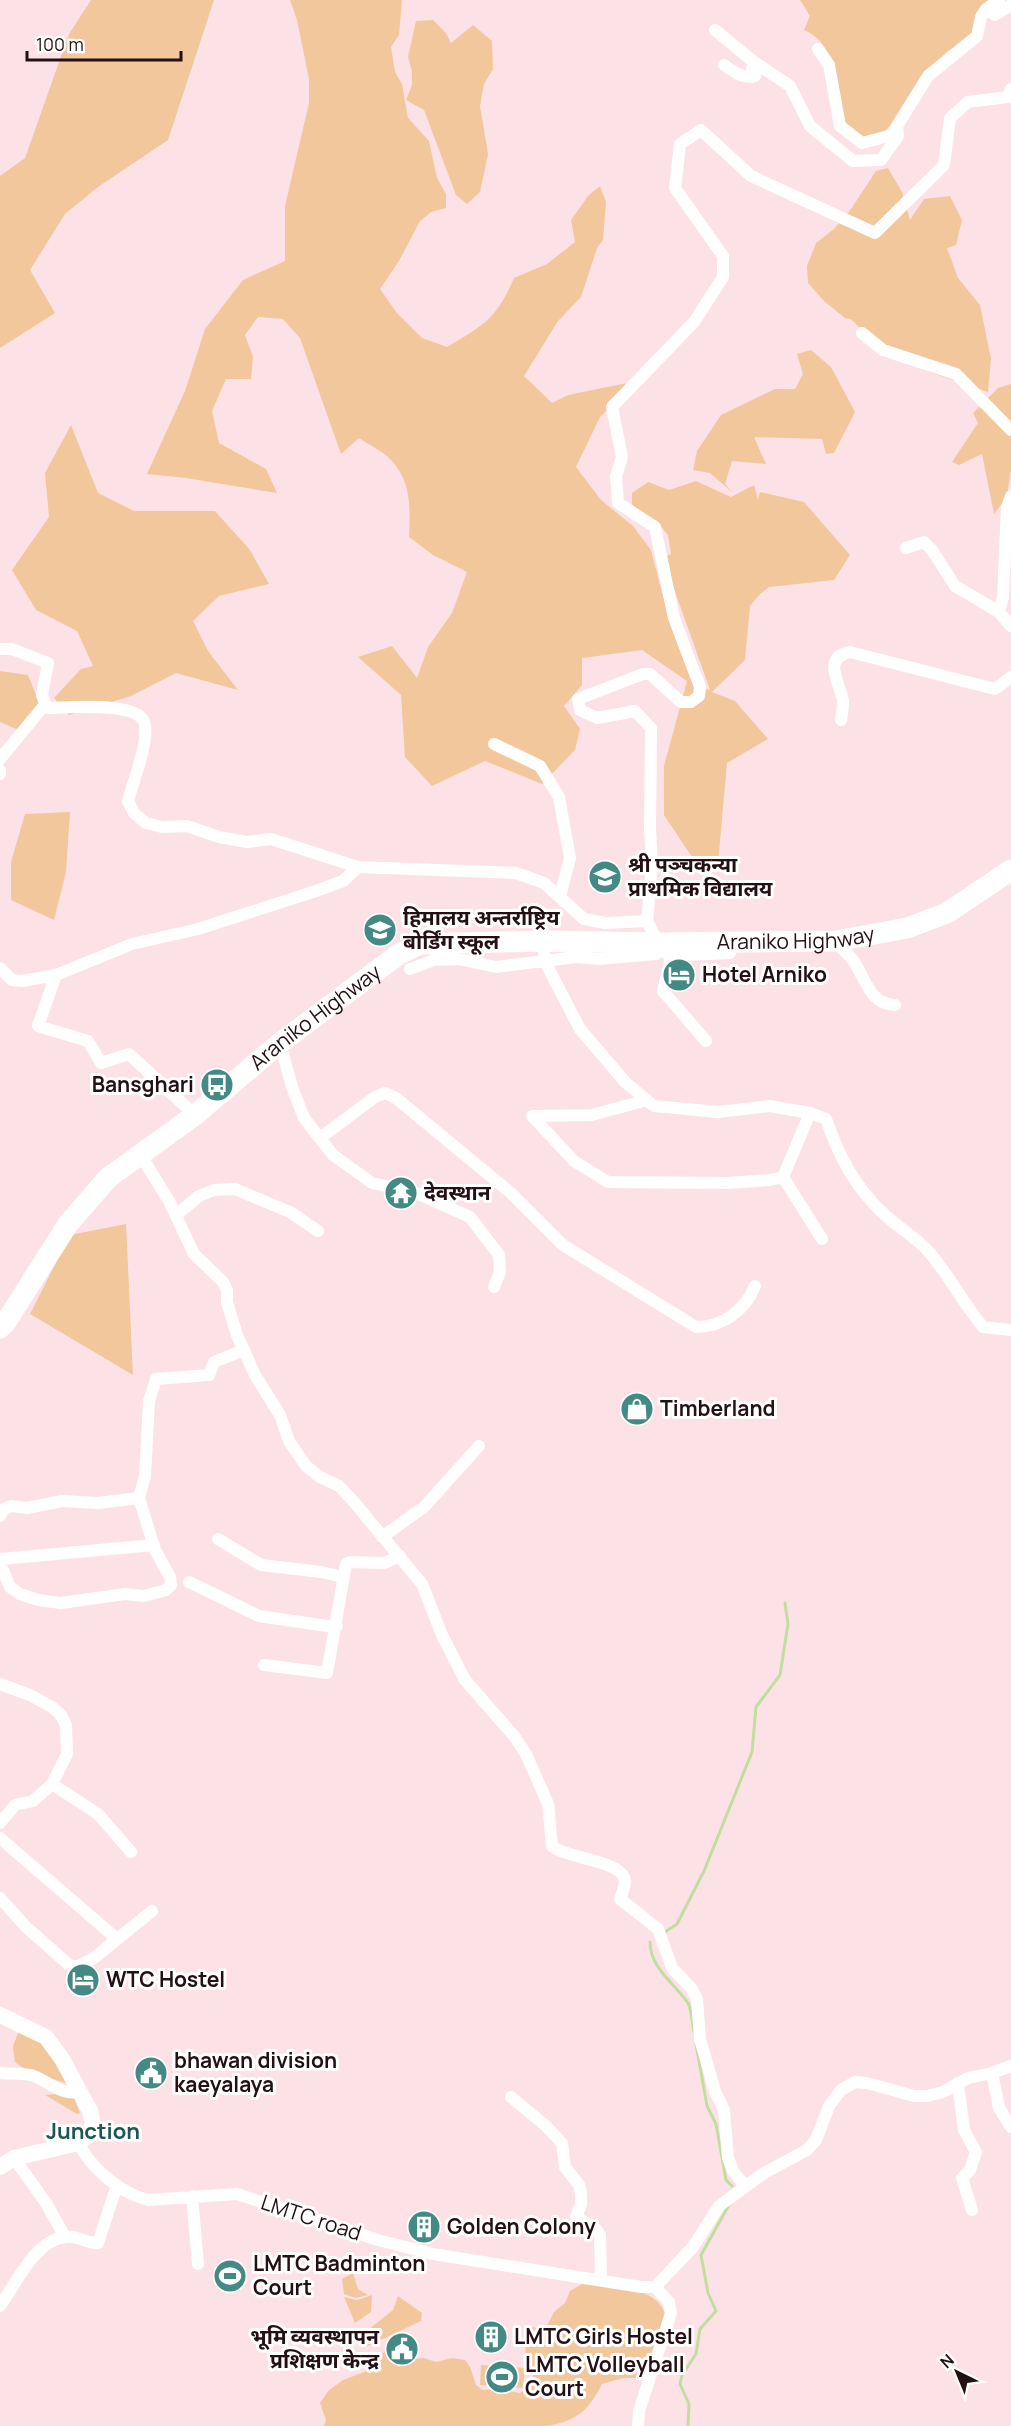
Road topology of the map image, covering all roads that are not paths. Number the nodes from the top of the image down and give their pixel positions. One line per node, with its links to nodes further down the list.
1 (999, 0): 3 (street)
2 (1011, 5): 3 (street)
3 (986, 9): 9 (street)
4 (715, 30): 6 (street)
5 (818, 49): 9 (street)
6 (754, 62): 7 (street); 9 (street)
7 (724, 65)
8 (1011, 89): 25 (street)
9 (897, 126)
10 (862, 333): 11 (street)
11 (1011, 430)
12 (1011, 496): 14 (street)
13 (906, 548): 14 (street)
14 (999, 612): 15 (street)
15 (1011, 626)
16 (0, 650): 18 (street)
17 (1011, 677): 19 (street)
18 (47, 708): 21 (street); 22 (street)
19 (841, 720)
20 (494, 744): 24 (street)
21 (0, 759)
22 (358, 867): 24 (street); 32 (street)
23 (1011, 870): 26 (highway, Araniko Highway)
24 (560, 896): 25 (street)
25 (647, 921): 27 (street)
26 (836, 941): 27 (highway, Araniko Highway); 33 (street)
27 (662, 950): 28 (highway, Araniko Highway); 29 (street); 34 (street)
28 (544, 951): 31 (street); 35 (highway, Araniko Highway); 36 (street)
29 (730, 953)
30 (0, 968): 32 (street)
31 (410, 969)
32 (56, 975): 38 (street)
33 (895, 1005)
34 (706, 1041)
35 (280, 1043): 38 (highway, Araniko Highway); 39 (street)
36 (647, 1100): 37 (street); 41 (street)
37 (810, 1113): 41 (street); 48 (street)
38 (195, 1115): 40 (highway, Araniko Highway)
39 (320, 1138): 45 (street); 46 (street)
40 (141, 1154): 42 (street); 47 (highway, Araniko Highway)
41 (783, 1177): 44 (street)
42 (176, 1215): 43 (street); 49 (street)
43 (318, 1232)
44 (822, 1239)
45 (755, 1286)
46 (494, 1287)
47 (0, 1328)
48 (1011, 1330)
49 (244, 1350): 51 (street); 53 (street)
50 (479, 1446): 53 (street)
51 (139, 1498): 52 (street); 55 (street)
52 (0, 1516)
53 (382, 1537): 56 (street)
54 (218, 1539): 58 (street)
55 (153, 1545): 57 (street); 57 (street)
56 (400, 1556): 58 (street); 81 (street)
57 (1, 1562)
58 (343, 1577): 60 (street)
59 (189, 1582): 60 (street)
60 (337, 1626): 61 (street)
61 (264, 1665)
62 (0, 1684): 63 (street)
63 (52, 1784): 64 (street); 66 (street)
64 (0, 1823)
65 (0, 1838): 69 (street)
66 (131, 1852)
67 (0, 1898): 69 (street)
68 (152, 1911): 69 (street)
69 (117, 1939)
70 (0, 2015): 75 (street)
71 (1011, 2066): 73 (street)
72 (0, 2073): 75 (street)
73 (992, 2073): 74 (street); 77 (street)
74 (958, 2083): 81 (street); 83 (street)
75 (80, 2092): 78 (street)
76 (511, 2097): 86 (street)
77 (1011, 2127)
78 (78, 2143): 79 (street); 80 (street, LMTC road)
79 (7, 2162): 84 (street)
80 (117, 2185): 82 (street, LMTC road); 84 (street)
81 (744, 2187): 87 (street)
82 (192, 2196): 85 (street); 86 (street, LMTC road)
83 (972, 2210)
84 (65, 2236): 88 (street)
85 (198, 2264)
86 (601, 2279): 87 (street, LMTC road)
87 (655, 2287): 89 (street)
88 (0, 2306)
89 (638, 2426)

